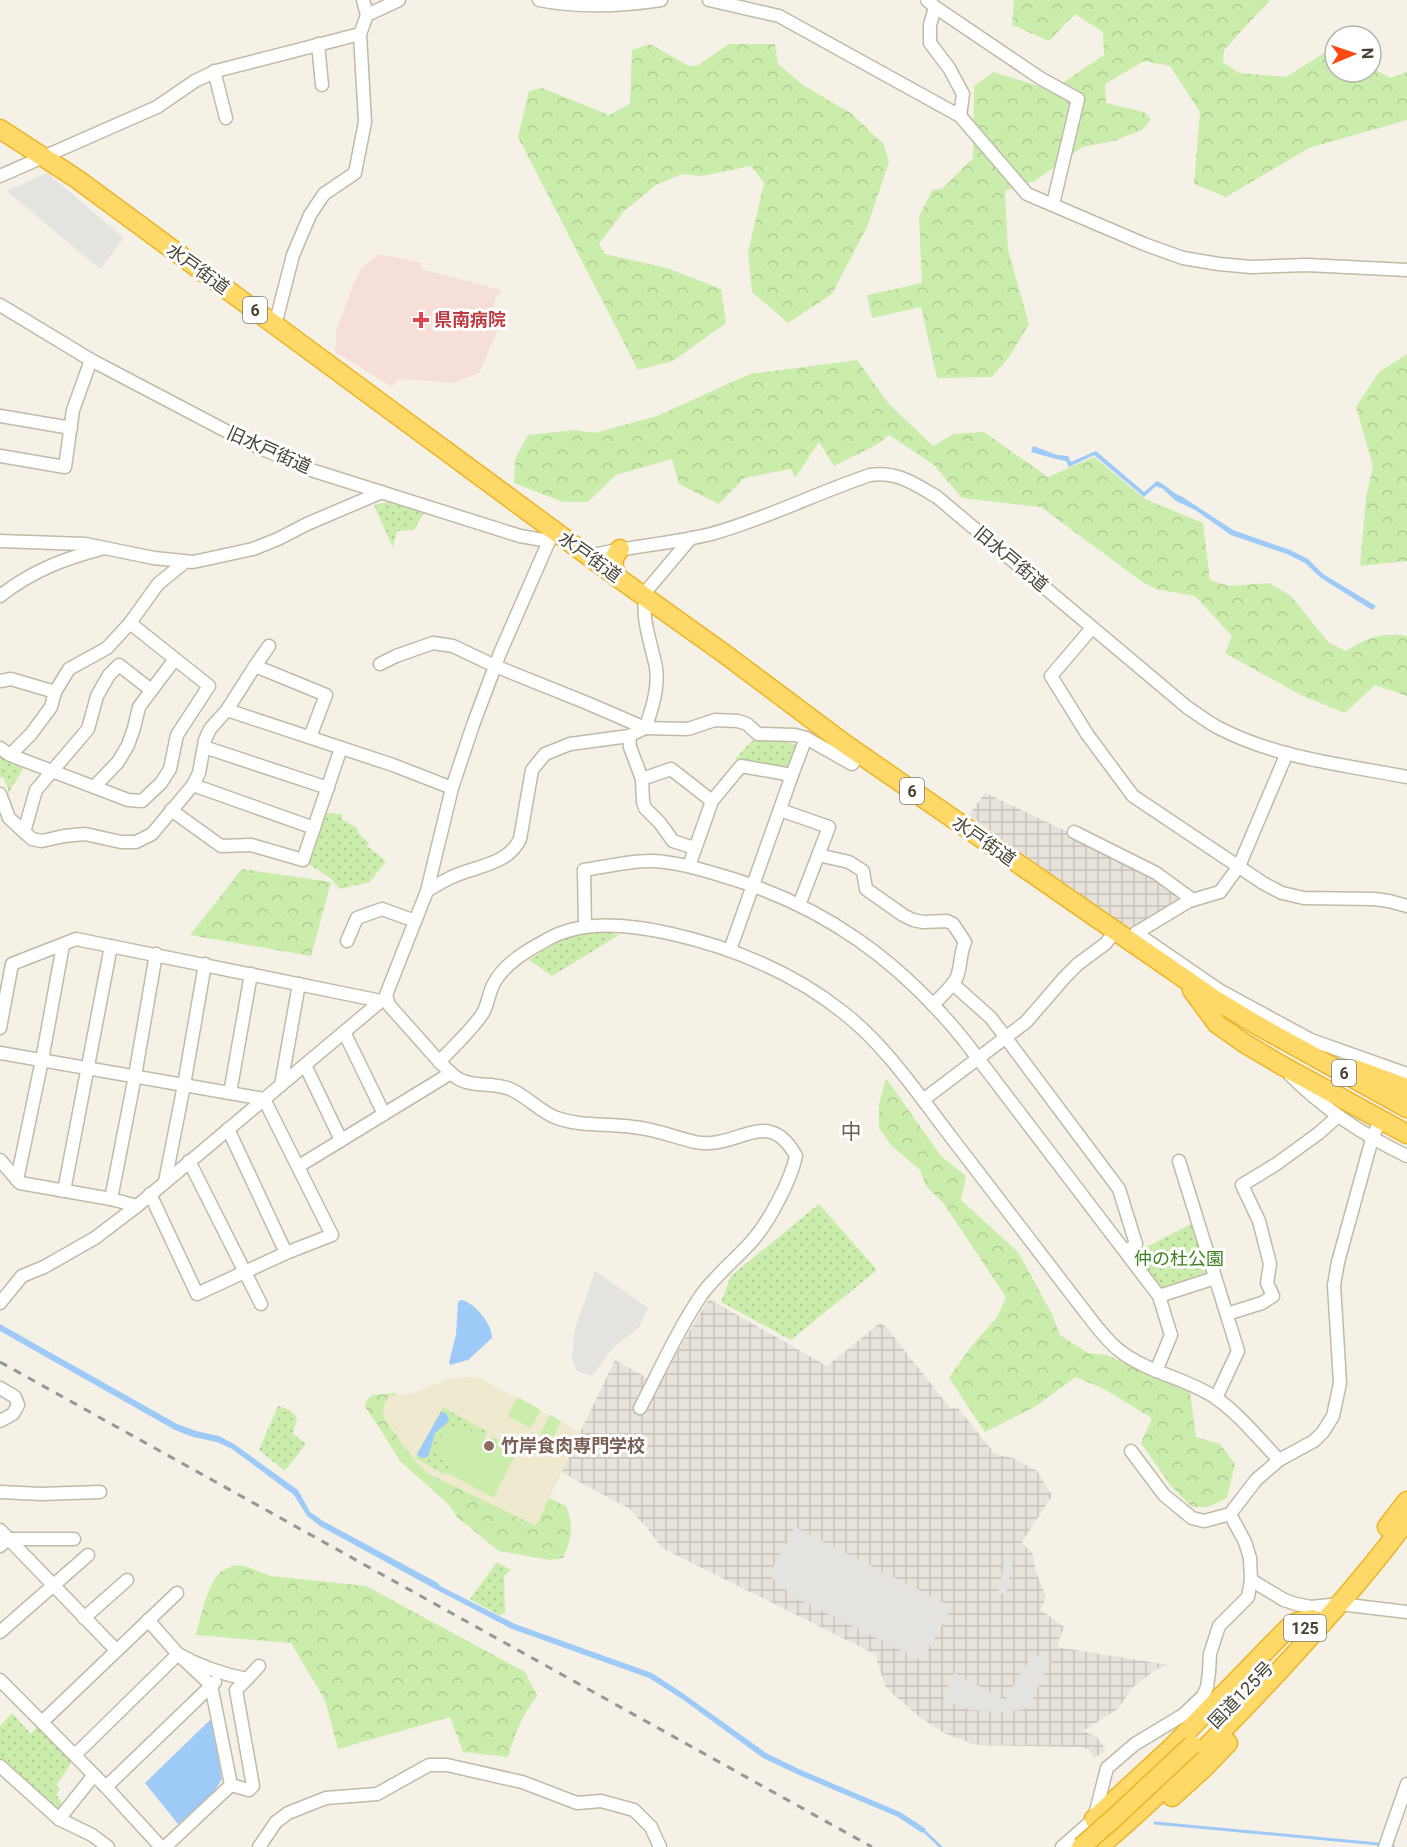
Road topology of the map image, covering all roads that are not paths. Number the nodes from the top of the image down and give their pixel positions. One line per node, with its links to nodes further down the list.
1 (363, 0): 7 (street)
2 (399, 0): 7 (street)
3 (540, 0): 4 (street)
4 (661, 0)
5 (709, 0): 12 (street)
6 (931, 4): 12 (street); 17 (street)
7 (367, 15): 8 (street)
8 (360, 34): 9 (street); 20 (street)
9 (318, 45): 10 (street); 11 (street)
10 (214, 71): 13 (street); 15 (street)
11 (322, 85)
12 (960, 116): 17 (street)
13 (226, 118)
14 (0, 129): 15 (highway, 水戸街道 / 6)
15 (45, 157): 16 (street); 20 (highway, 水戸街道 / 6)
16 (0, 176)
17 (1053, 204): 18 (street)
18 (1407, 270)
19 (0, 305): 21 (street, 旧水戸街道)
20 (275, 325): 26 (highway, 水戸街道 / 6)
21 (91, 360): 23 (street); 25 (street, 旧水戸街道)
22 (0, 416): 23 (street)
23 (71, 428): 24 (street)
24 (0, 456)
25 (382, 492): 26 (street, 旧水戸街道); 32 (street)
26 (552, 536): 31 (highway, 水戸街道 / 6); 42 (street)
27 (691, 538): 30 (street, 旧水戸街道); 35 (street); 37 (street, 旧水戸街道)
28 (0, 541): 29 (street)
29 (105, 548): 32 (street); 34 (street)
30 (620, 549): 31 (street, 旧水戸街道); 33 (highway)
31 (588, 556): 33 (highway, 水戸街道 / 6)
32 (185, 562): 36 (street)
33 (617, 577): 35 (highway, 水戸街道 / 6)
34 (0, 596)
35 (645, 596): 47 (street); 55 (highway, 水戸街道 / 6)
36 (130, 623): 39 (street); 45 (street)
37 (1092, 628): 54 (street, 旧水戸街道); 74 (street)
38 (269, 646): 41 (street)
39 (175, 659): 44 (street); 61 (street)
40 (380, 664): 42 (street)
41 (255, 666): 46 (street); 49 (street)
42 (495, 666): 47 (street); 63 (street)
43 (0, 681): 45 (street)
44 (151, 690): 56 (street); 61 (street)
45 (54, 692): 53 (street)
46 (227, 710): 49 (street); 51 (street)
47 (645, 728): 48 (street); 50 (street)
48 (630, 736): 59 (street); 76 (street)
49 (310, 737): 52 (street)
50 (806, 738): 55 (street); 57 (street)
51 (204, 747): 60 (street); 62 (street)
52 (341, 748): 62 (street); 63 (street)
53 (5, 752): 56 (street)
54 (1287, 753): 58 (street, 旧水戸街道); 74 (street)
55 (859, 754): 82 (highway, 水戸街道 / 6)
56 (51, 771): 61 (street); 69 (street)
57 (792, 775): 65 (street); 67 (street)
58 (1407, 777)
59 (642, 779): 65 (street); 71 (street)
60 (193, 785): 66 (street); 68 (street)
61 (94, 787)
62 (328, 788): 68 (street)
63 (452, 788): 76 (street)
64 (0, 794): 69 (street)
65 (712, 801): 71 (street)
66 (171, 810): 68 (street); 69 (street)
67 (780, 810): 72 (street); 75 (street)
68 (314, 828)
69 (24, 832)
70 (1074, 832): 77 (street)
71 (694, 848): 73 (street)
72 (818, 855): 78 (street); 93 (street)
73 (689, 866): 75 (street); 81 (street)
74 (1239, 866): 77 (street); 79 (street)
75 (754, 885): 78 (street); 87 (street)
76 (427, 891): 80 (street)
77 (1192, 900): 83 (street)
78 (799, 904): 95 (street)
79 (1407, 906)
80 (415, 921): 84 (street); 94 (street)
81 (585, 927): 87 (street); 103 (street)
82 (1115, 932): 83 (highway, 水戸街道 / 6); 98 (street)
83 (1133, 938): 91 (highway, 水戸街道 / 6); 109 (street)
84 (347, 941)
85 (63, 945): 86 (street); 96 (street); 102 (street)
86 (111, 946): 88 (street); 106 (street)
87 (730, 950): 114 (street)
88 (156, 954): 89 (street); 108 (street)
89 (205, 964): 90 (street); 110 (street)
90 (251, 974): 92 (street); 112 (street)
91 (1184, 979): 99 (highway, 6); 105 (highway)
92 (299, 984): 94 (street); 111 (street)
93 (952, 984): 95 (street); 98 (street)
94 (384, 1000): 97 (street); 103 (street)
95 (934, 1004): 101 (street)
96 (0, 1028)
97 (344, 1032): 104 (street); 116 (street)
98 (1006, 1038): 101 (street); 134 (street)
99 (1303, 1051): 109 (highway); 115 (highway, 6)
100 (0, 1053): 102 (street)
101 (979, 1058): 114 (street); 134 (street)
102 (42, 1060): 106 (street); 128 (street)
103 (440, 1062): 107 (street)
104 (305, 1065): 111 (street); 122 (street)
105 (1281, 1065): 117 (street); 120 (highway)
106 (87, 1068): 108 (street); 130 (street)
107 (451, 1073): 116 (street); 145 (street)
108 (135, 1076): 110 (street); 132 (street)
109 (1407, 1082)
110 (184, 1085): 112 (street); 129 (street)
111 (281, 1085): 113 (street)
112 (230, 1093): 113 (street)
113 (264, 1099): 119 (street); 127 (street)
114 (923, 1100): 142 (street)
115 (1407, 1107)
116 (384, 1114): 122 (street)
117 (1338, 1116): 121 (street); 141 (street)
118 (1378, 1125): 121 (street)
119 (228, 1129): 125 (street); 135 (street)
120 (1407, 1134)
121 (1372, 1139): 123 (street); 148 (street)
122 (341, 1140): 127 (street)
123 (1407, 1156)
124 (0, 1160): 128 (street)
125 (189, 1161): 129 (street); 136 (street)
126 (1179, 1161): 137 (street)
127 (299, 1166): 135 (street)
128 (17, 1180): 130 (street)
129 (165, 1182): 131 (street)
130 (64, 1191): 132 (street)
131 (150, 1194): 133 (street); 136 (street)
132 (111, 1199): 133 (street)
133 (137, 1206): 139 (street)
134 (1126, 1252): 138 (street)
135 (286, 1253): 136 (street)
136 (244, 1272): 140 (street)
137 (1215, 1278): 138 (street); 141 (street)
138 (1160, 1296): 142 (street)
139 (0, 1303)
140 (261, 1304)
141 (1227, 1314): 144 (street)
142 (1156, 1371): 144 (street)
143 (0, 1388): 146 (street)
144 (1216, 1398): 148 (street)
145 (640, 1407)
146 (0, 1422)
147 (1131, 1451): 152 (street)
148 (1279, 1460): 152 (street)
149 (0, 1492): 150 (street)
150 (100, 1492)
151 (1407, 1501): 161 (highway, 国道125号 / 125)
152 (1230, 1514): 158 (street)
153 (1407, 1520): 161 (highway, 国道125号 / 125)
154 (3, 1538): 155 (street); 159 (street)
155 (74, 1539)
156 (88, 1555): 159 (street)
157 (127, 1580): 163 (street)
158 (1251, 1580): 161 (street); 183 (street)
159 (53, 1585): 163 (street); 166 (street)
160 (177, 1593): 164 (street)
161 (1332, 1604): 162 (street); 165 (highway, 国道125号 / 125)
162 (1407, 1612)
163 (84, 1618): 167 (street)
164 (148, 1620): 167 (street); 168 (street)
165 (1315, 1624): 175 (highway, 国道125号 / 125); 183 (highway); 193 (highway)
166 (0, 1632)
167 (116, 1650): 174 (street)
168 (178, 1654): 170 (street); 173 (street); 176 (street)
169 (259, 1666): 171 (street)
170 (223, 1674): 171 (street); 173 (street)
171 (247, 1679): 180 (street)
172 (0, 1680): 174 (street)
173 (211, 1685): 180 (street); 181 (street)
174 (42, 1722): 176 (street)
175 (1196, 1750): 190 (highway, 国道125号 / 125, bridge); 192 (highway, 国道125号 / 125)
176 (75, 1755): 178 (street)
177 (0, 1766): 182 (street)
178 (94, 1775): 181 (street); 182 (street)
179 (1407, 1784): 194 (street)
180 (231, 1785): 186 (street)
181 (106, 1787): 185 (street)
182 (59, 1819): 184 (street)
183 (1094, 1819): 189 (street); 191 (street)
184 (108, 1847)
185 (160, 1847)
186 (165, 1847)
187 (259, 1847): 188 (street)
188 (660, 1847)
189 (1062, 1847)
190 (1081, 1847)
191 (1087, 1847)
192 (1099, 1847)
193 (1116, 1847)
194 (1385, 1847)

